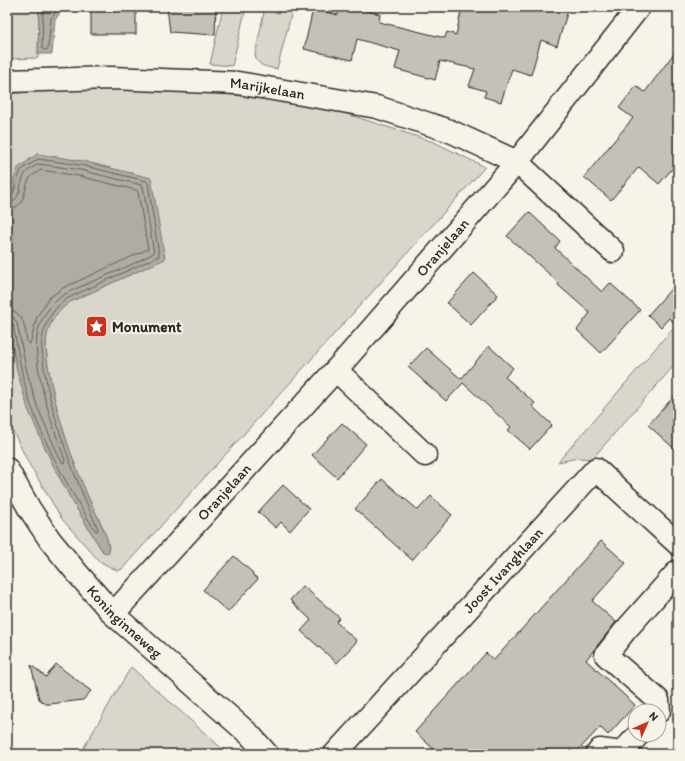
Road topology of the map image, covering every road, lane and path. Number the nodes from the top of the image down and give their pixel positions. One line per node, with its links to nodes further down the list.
1 (639, 7): 3 (street, Oranjelaan)
2 (7, 81): 3 (street, Marijkelaan)
3 (517, 162): 4 (street); 5 (street, Oranjelaan)
4 (613, 251)
5 (336, 370): 6 (street); 10 (street, Oranjelaan)
6 (425, 455)
7 (7, 469): 10 (street, Koninginneweg)
8 (678, 544): 14 (street, Joost Ivanghlaan)
9 (678, 572): 11 (street)
10 (113, 614): 13 (street, Koninginneweg)
11 (658, 703)
12 (631, 743): 15 (street)
13 (267, 754)
14 (336, 754)
15 (597, 754)

